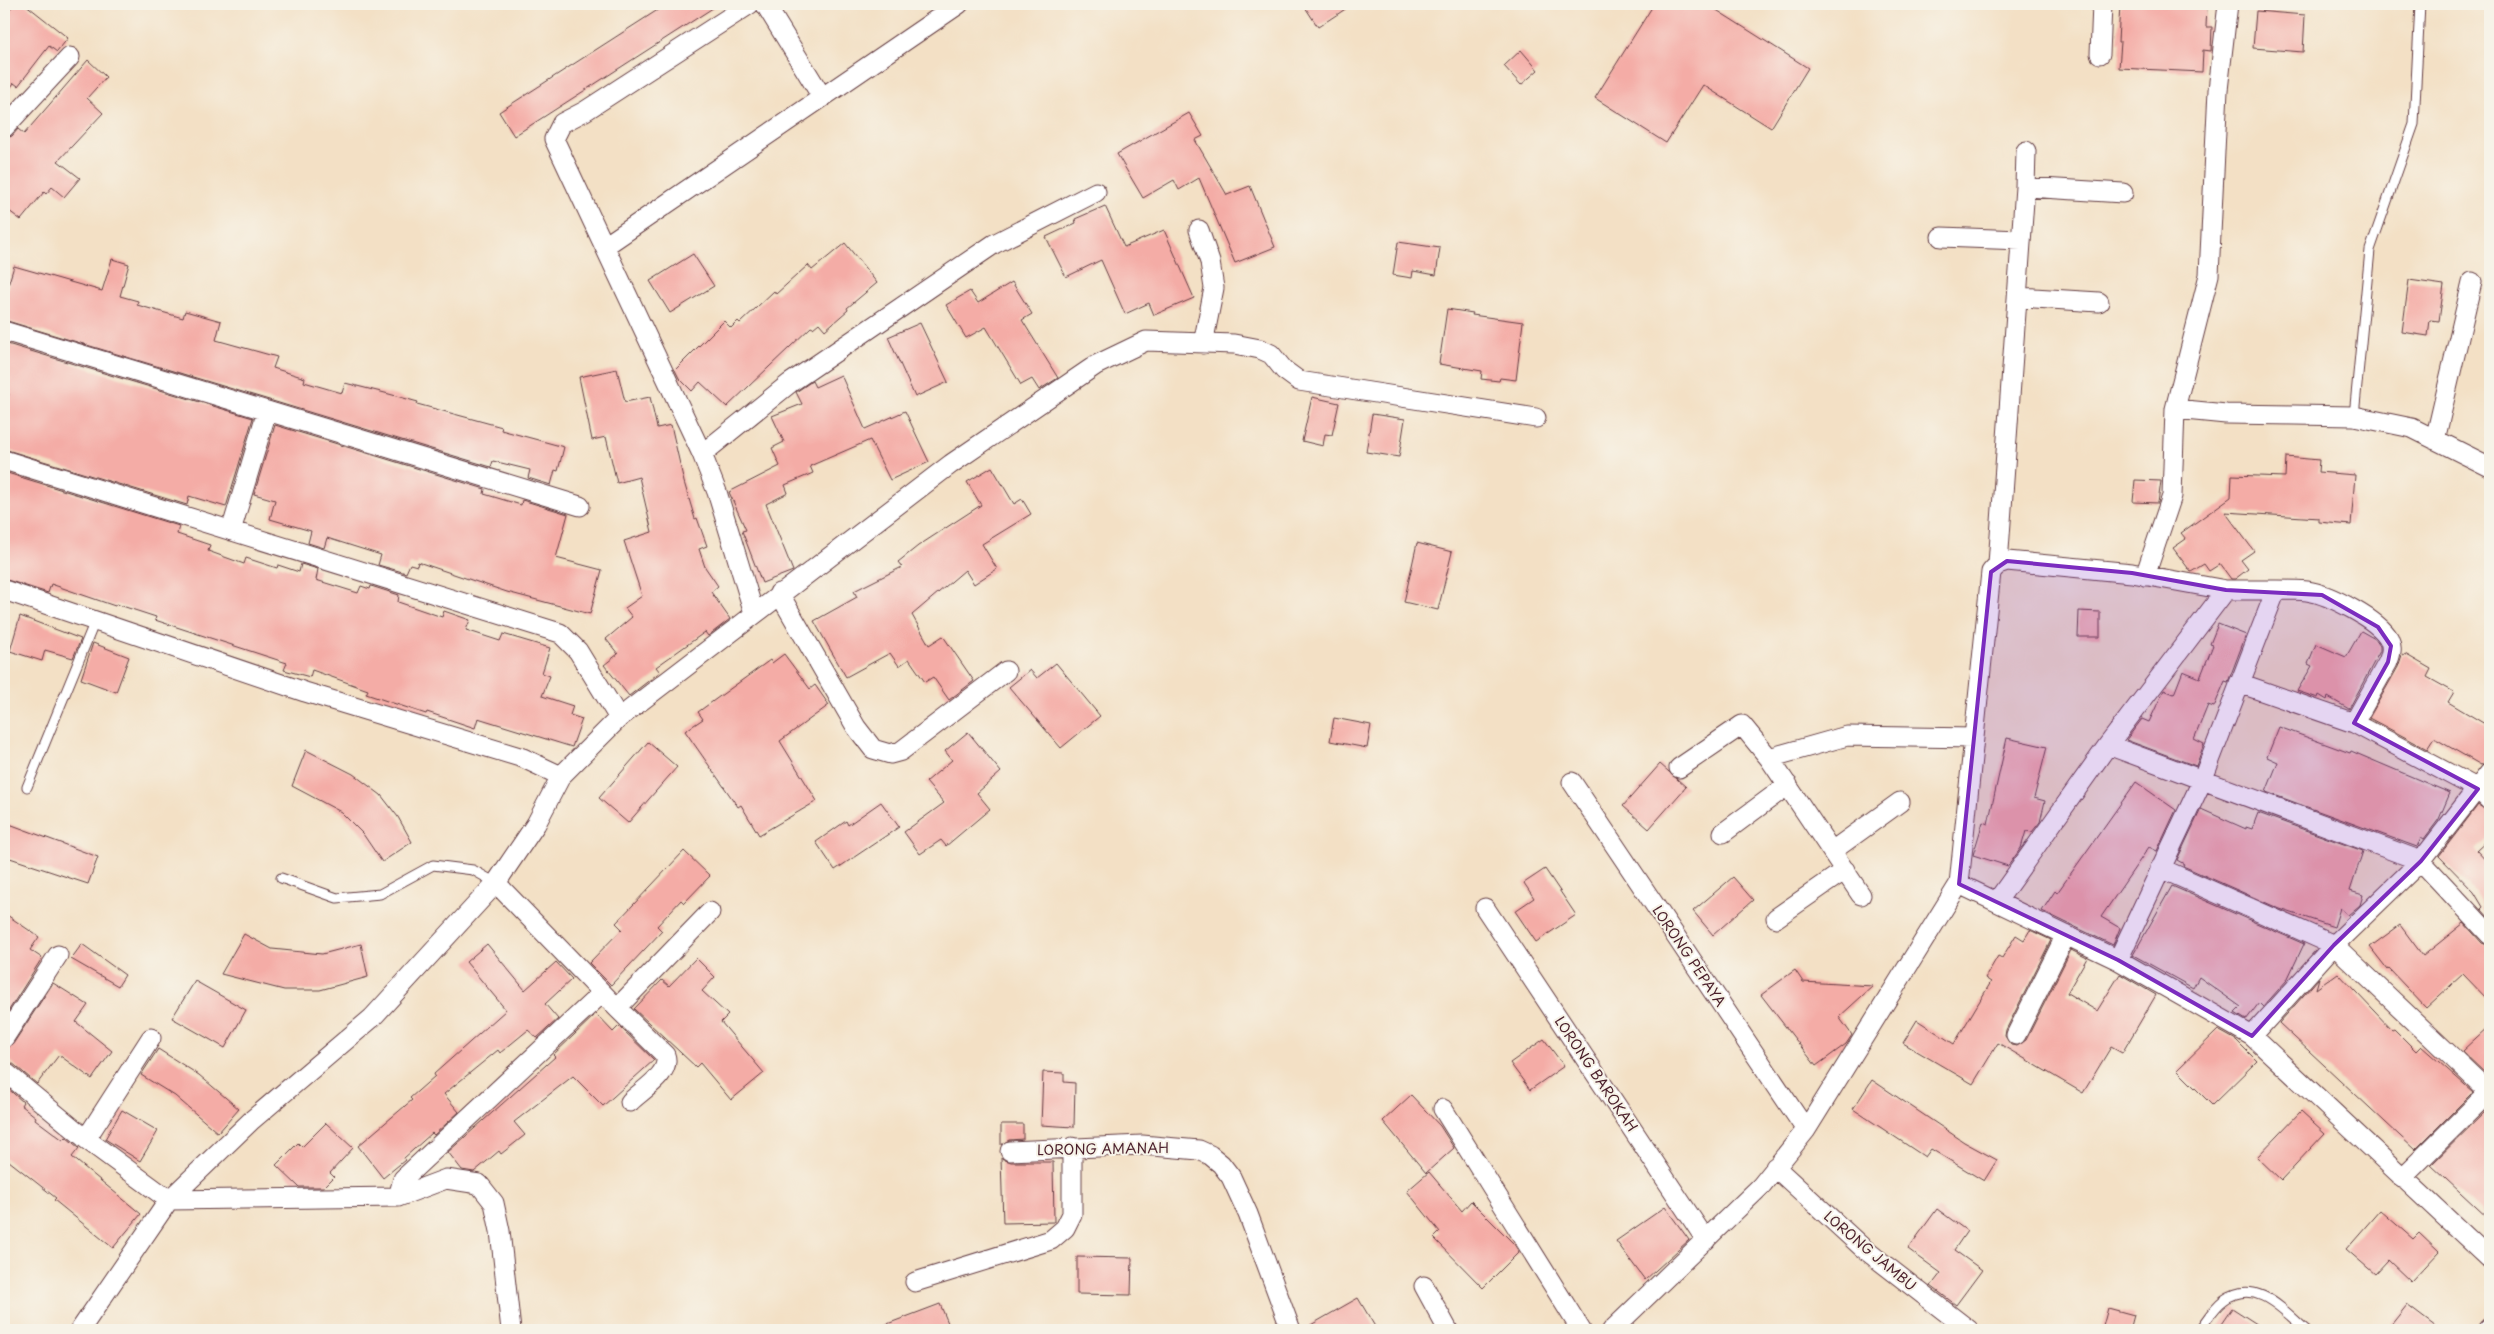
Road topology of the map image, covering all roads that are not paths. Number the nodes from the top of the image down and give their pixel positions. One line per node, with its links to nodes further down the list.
1 (750, 4): 18 (street)
2 (765, 4): 9 (street)
3 (959, 4): 9 (street)
4 (2102, 4): 7 (street)
5 (2228, 4): 24 (street)
6 (2420, 4): 26 (lane)
7 (2100, 54)
8 (70, 57): 10 (street)
9 (822, 97): 18 (street)
10 (4, 128)
11 (2026, 151): 12 (street)
12 (2025, 187): 14 (street); 17 (street)
13 (1096, 192): 29 (street)
14 (2123, 193)
15 (1199, 230): 23 (street)
16 (1941, 237): 17 (street)
17 (2021, 240): 20 (street)
18 (605, 246): 29 (street)
19 (2472, 282): 28 (street)
20 (2018, 297): 21 (street); 34 (street)
21 (2099, 302)
22 (4, 332): 25 (street)
23 (1203, 344): 27 (street); 39 (street)
24 (2175, 409): 26 (street); 35 (street)
25 (267, 411): 32 (street); 33 (street)
26 (2354, 416): 28 (street)
27 (1536, 418)
28 (2435, 440): 31 (street)
29 (702, 454): 40 (street)
30 (4, 460): 33 (street)
31 (2490, 466)
32 (580, 506)
33 (231, 531): 44 (street)
34 (1998, 564): 35 (street); 46 (street)
35 (2145, 576): 37 (street)
36 (4, 590): 41 (street)
37 (2226, 590): 38 (street); 47 (street)
38 (2276, 590): 43 (street); 45 (street)
39 (779, 594): 40 (street); 42 (street)
40 (754, 613): 44 (street)
41 (95, 621): 51 (street); 55 (lane)
42 (1006, 671)
43 (2239, 684): 45 (street); 52 (street)
44 (619, 718): 51 (street)
45 (2354, 723): 56 (street)
46 (1974, 738): 48 (street); 65 (street)
47 (2108, 745): 52 (street); 67 (street)
48 (1769, 758): 49 (street); 54 (street)
49 (1679, 768)
50 (2490, 772): 56 (street)
51 (561, 776): 64 (street)
52 (2202, 781): 60 (street); 61 (street)
53 (1572, 782): 86 (street, LORONG PEPAYA)
54 (1788, 785): 58 (street); 59 (street)
55 (27, 786)
56 (2484, 795): 60 (street)
57 (1900, 802): 59 (street)
58 (1723, 833)
59 (1832, 851): 62 (street)
60 (2421, 861): 72 (street); 73 (street)
61 (2160, 868): 73 (street); 75 (street)
62 (1845, 870): 66 (street); 70 (street)
63 (281, 878): 64 (lane)
64 (496, 883): 76 (street); 93 (street)
65 (1959, 884): 67 (street); 86 (street)
66 (1862, 895)
67 (1997, 901): 71 (street)
68 (1485, 908): 94 (street, LORONG BAROKAH)
69 (710, 912): 77 (street)
70 (1776, 918)
71 (2066, 935): 75 (street); 78 (street)
72 (2490, 935)
73 (2334, 945): 79 (street); 83 (street)
74 (58, 955): 80 (street)
75 (2118, 960): 79 (street)
76 (602, 992): 77 (street); 92 (street)
77 (617, 1008): 84 (street)
78 (2016, 1036)
79 (2252, 1036): 91 (street)
80 (4, 1038)
81 (151, 1038): 87 (street)
82 (4, 1071): 87 (street)
83 (2490, 1092): 91 (street)
84 (630, 1102)
85 (1443, 1109): 103 (street)
86 (1806, 1130): 90 (street)
87 (86, 1139): 93 (street)
88 (1072, 1147): 89 (street, LORONG AMANAH); 96 (street); 101 (street, LORONG AMANAH)
89 (1010, 1151)
90 (1775, 1167): 94 (street); 105 (street, LORONG JAMBU)
91 (2402, 1178): 95 (street)
92 (398, 1198): 93 (street); 100 (street)
93 (169, 1200): 99 (street)
94 (1706, 1240): 104 (street)
95 (2490, 1259)
96 (915, 1282)
97 (1424, 1286): 102 (street)
98 (2490, 1327): 108 (street)
99 (80, 1330)
100 (511, 1330)
101 (1291, 1330)
102 (1448, 1330)
103 (1581, 1330)
104 (1612, 1330)
105 (1970, 1330)
106 (2199, 1330): 107 (lane)
107 (2306, 1330)
108 (2487, 1330)

